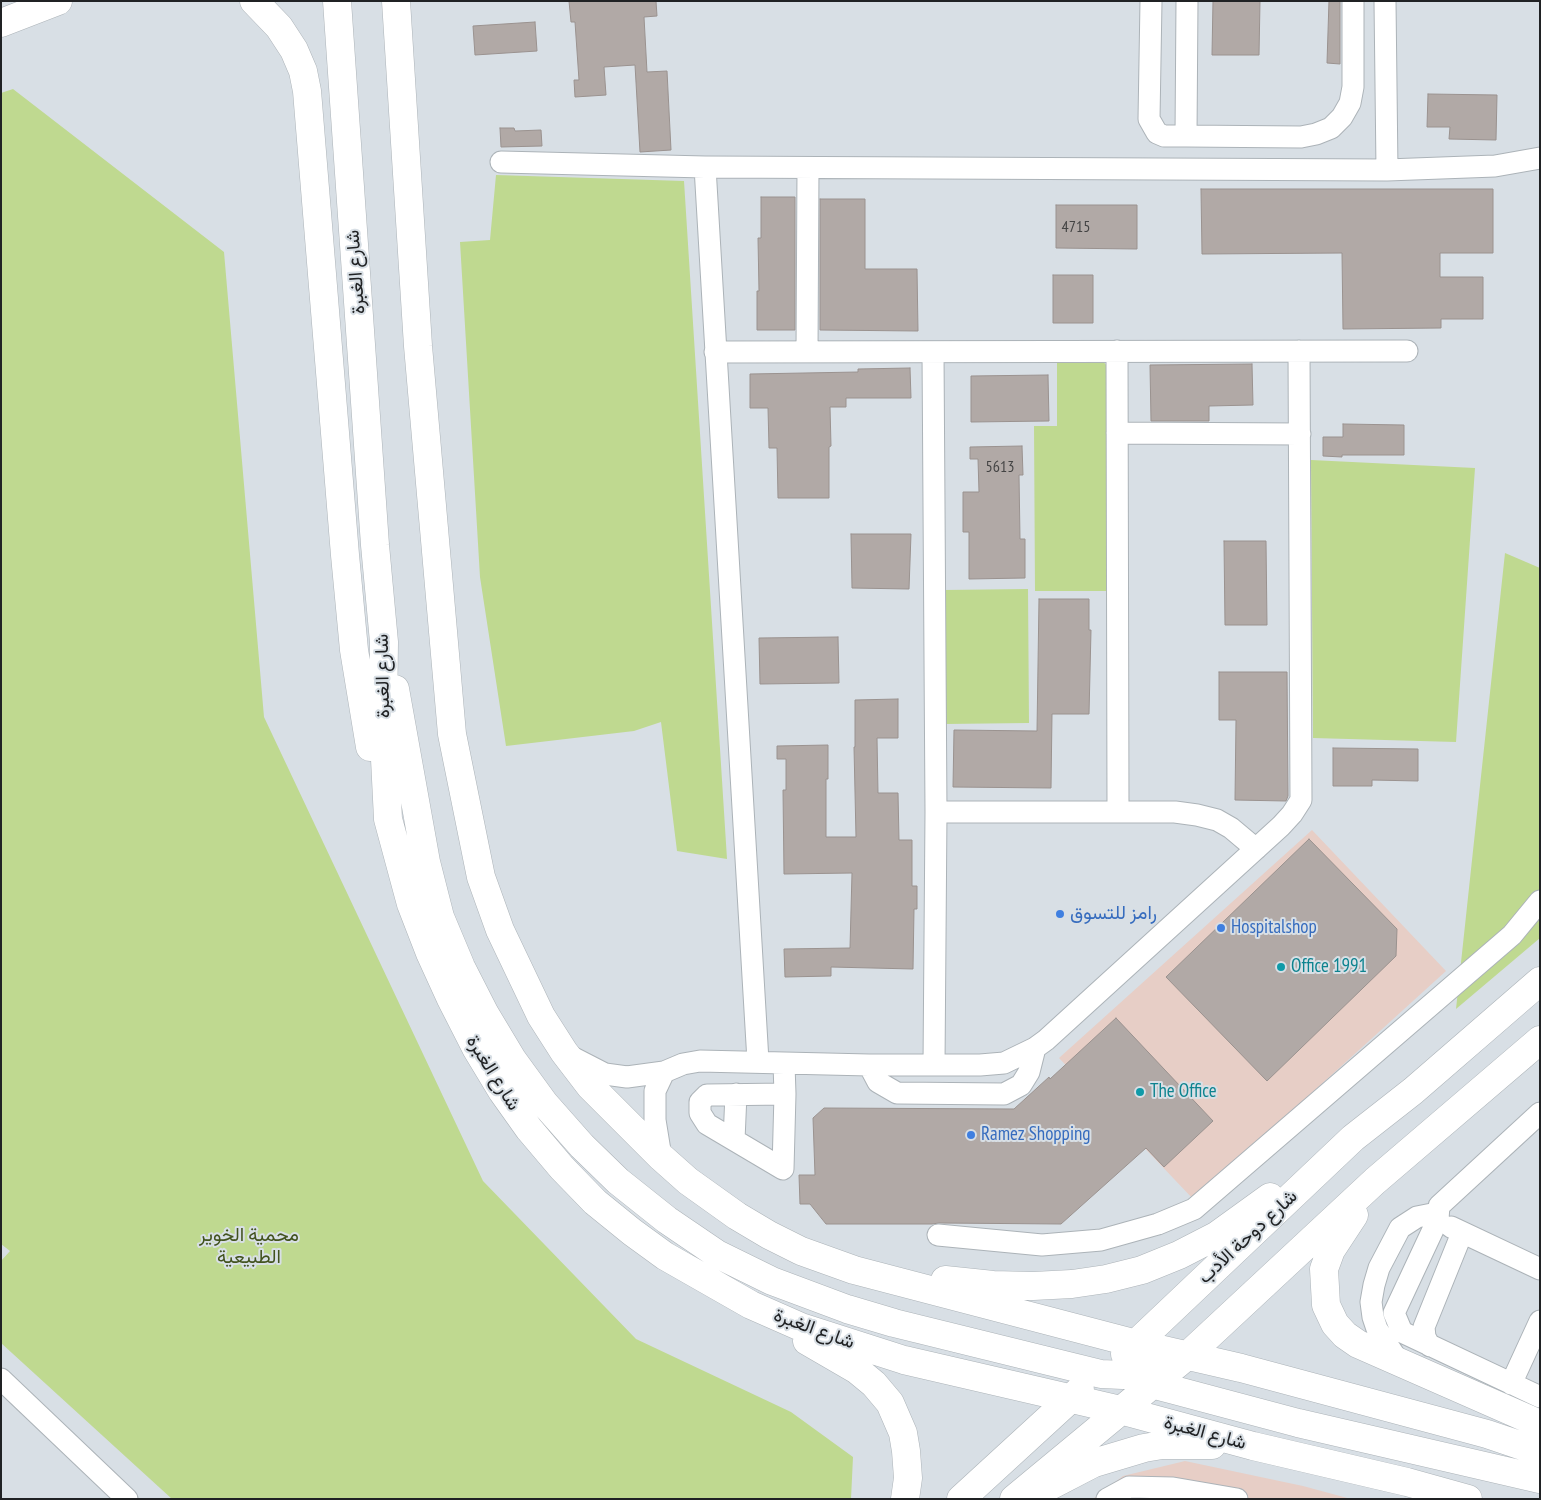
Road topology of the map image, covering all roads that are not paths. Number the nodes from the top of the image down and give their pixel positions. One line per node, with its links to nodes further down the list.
1 (58, 1): 9 (main road)
2 (254, 1): 27 (main road)
3 (337, 1): 24 (main road, شارع الغبرة)
4 (396, 1): 33 (main road)
5 (1151, 1): 10 (street)
6 (1187, 1): 10 (street)
7 (1353, 1): 10 (street)
8 (1385, 1): 15 (street)
9 (1, 23)
10 (1186, 136)
11 (1540, 158): 15 (street)
12 (501, 162): 13 (street)
13 (705, 168): 14 (street); 19 (street)
14 (808, 168): 15 (street); 20 (street)
15 (1387, 170)
16 (1117, 351): 17 (street); 21 (street); 22 (street)
17 (1299, 351): 18 (street); 23 (street)
18 (1407, 351)
19 (715, 352): 20 (street); 34 (street)
20 (807, 352): 21 (street)
21 (933, 352): 25 (street)
22 (1117, 433): 23 (street); 26 (street)
23 (1300, 434): 28 (street)
24 (384, 642): 27 (main road, شارع الغبرة); 57 (main road)
25 (936, 812): 26 (street); 37 (street)
26 (1118, 812): 28 (street)
27 (388, 819): 51 (main road, شارع الغبرة)
28 (1256, 849): 32 (street)
29 (1540, 901): 48 (street)
30 (1540, 981): 42 (main road, شارع دوحة الأدب)
31 (1540, 1040): 45 (main road)
32 (1036, 1048): 36 (street); 37 (street)
33 (564, 1052): 38 (street); 44 (main road)
34 (758, 1061): 35 (street); 38 (street)
35 (784, 1064): 36 (street); 40 (street)
36 (869, 1065): 37 (street)
37 (934, 1065)
38 (664, 1072): 44 (street)
39 (736, 1094): 40 (street); 43 (street); 43 (street)
40 (785, 1094): 43 (street)
41 (1538, 1118): 46 (street)
42 (1353, 1138): 50 (main road); 53 (main road, شارع دوحة الأدب)
43 (734, 1140)
44 (661, 1157): 50 (main road)
45 (1376, 1182): 55 (main road); 56 (main road)
46 (1437, 1216): 47 (street); 54 (street); 56 (street)
47 (1462, 1232): 49 (street); 54 (street)
48 (938, 1235)
49 (1540, 1269)
50 (854, 1270): 53 (main road)
51 (751, 1306): 62 (main road, شارع الغبرة); 71 (main road)
52 (1540, 1321): 59 (street)
53 (1137, 1344): 55 (main road); 57 (main road, شارع دوحة الأدب)
54 (1430, 1346): 59 (street)
55 (1188, 1355): 57 (main road); 60 (main road); 67 (main road)
56 (1399, 1362): 65 (main road)
57 (1101, 1374): 62 (main road, شارع دوحة الأدب)
58 (1, 1380): 70 (street)
59 (1511, 1384): 61 (street)
60 (1162, 1387): 62 (main road); 63 (main road); 64 (main road); 69 (main road)
61 (1540, 1397)
62 (1069, 1399): 63 (main road, شارع الغبرة); 72 (main road, شارع دوحة الأدب)
63 (1120, 1410): 64 (main road, شارع الغبرة); 73 (main road)
64 (1164, 1422): 66 (main road, شارع الغبرة)
65 (1540, 1424)
66 (1253, 1446): 68 (main road, شارع الغبرة); 74 (main road)
67 (1540, 1452)
68 (1391, 1478): 77 (street); 78 (main road, شارع الغبرة)
69 (1540, 1479)
70 (127, 1499)
71 (905, 1499)
72 (961, 1499)
73 (1014, 1499)
74 (1025, 1499)
75 (1107, 1499): 76 (street)
76 (1237, 1499)
77 (1416, 1499)
78 (1468, 1499)

